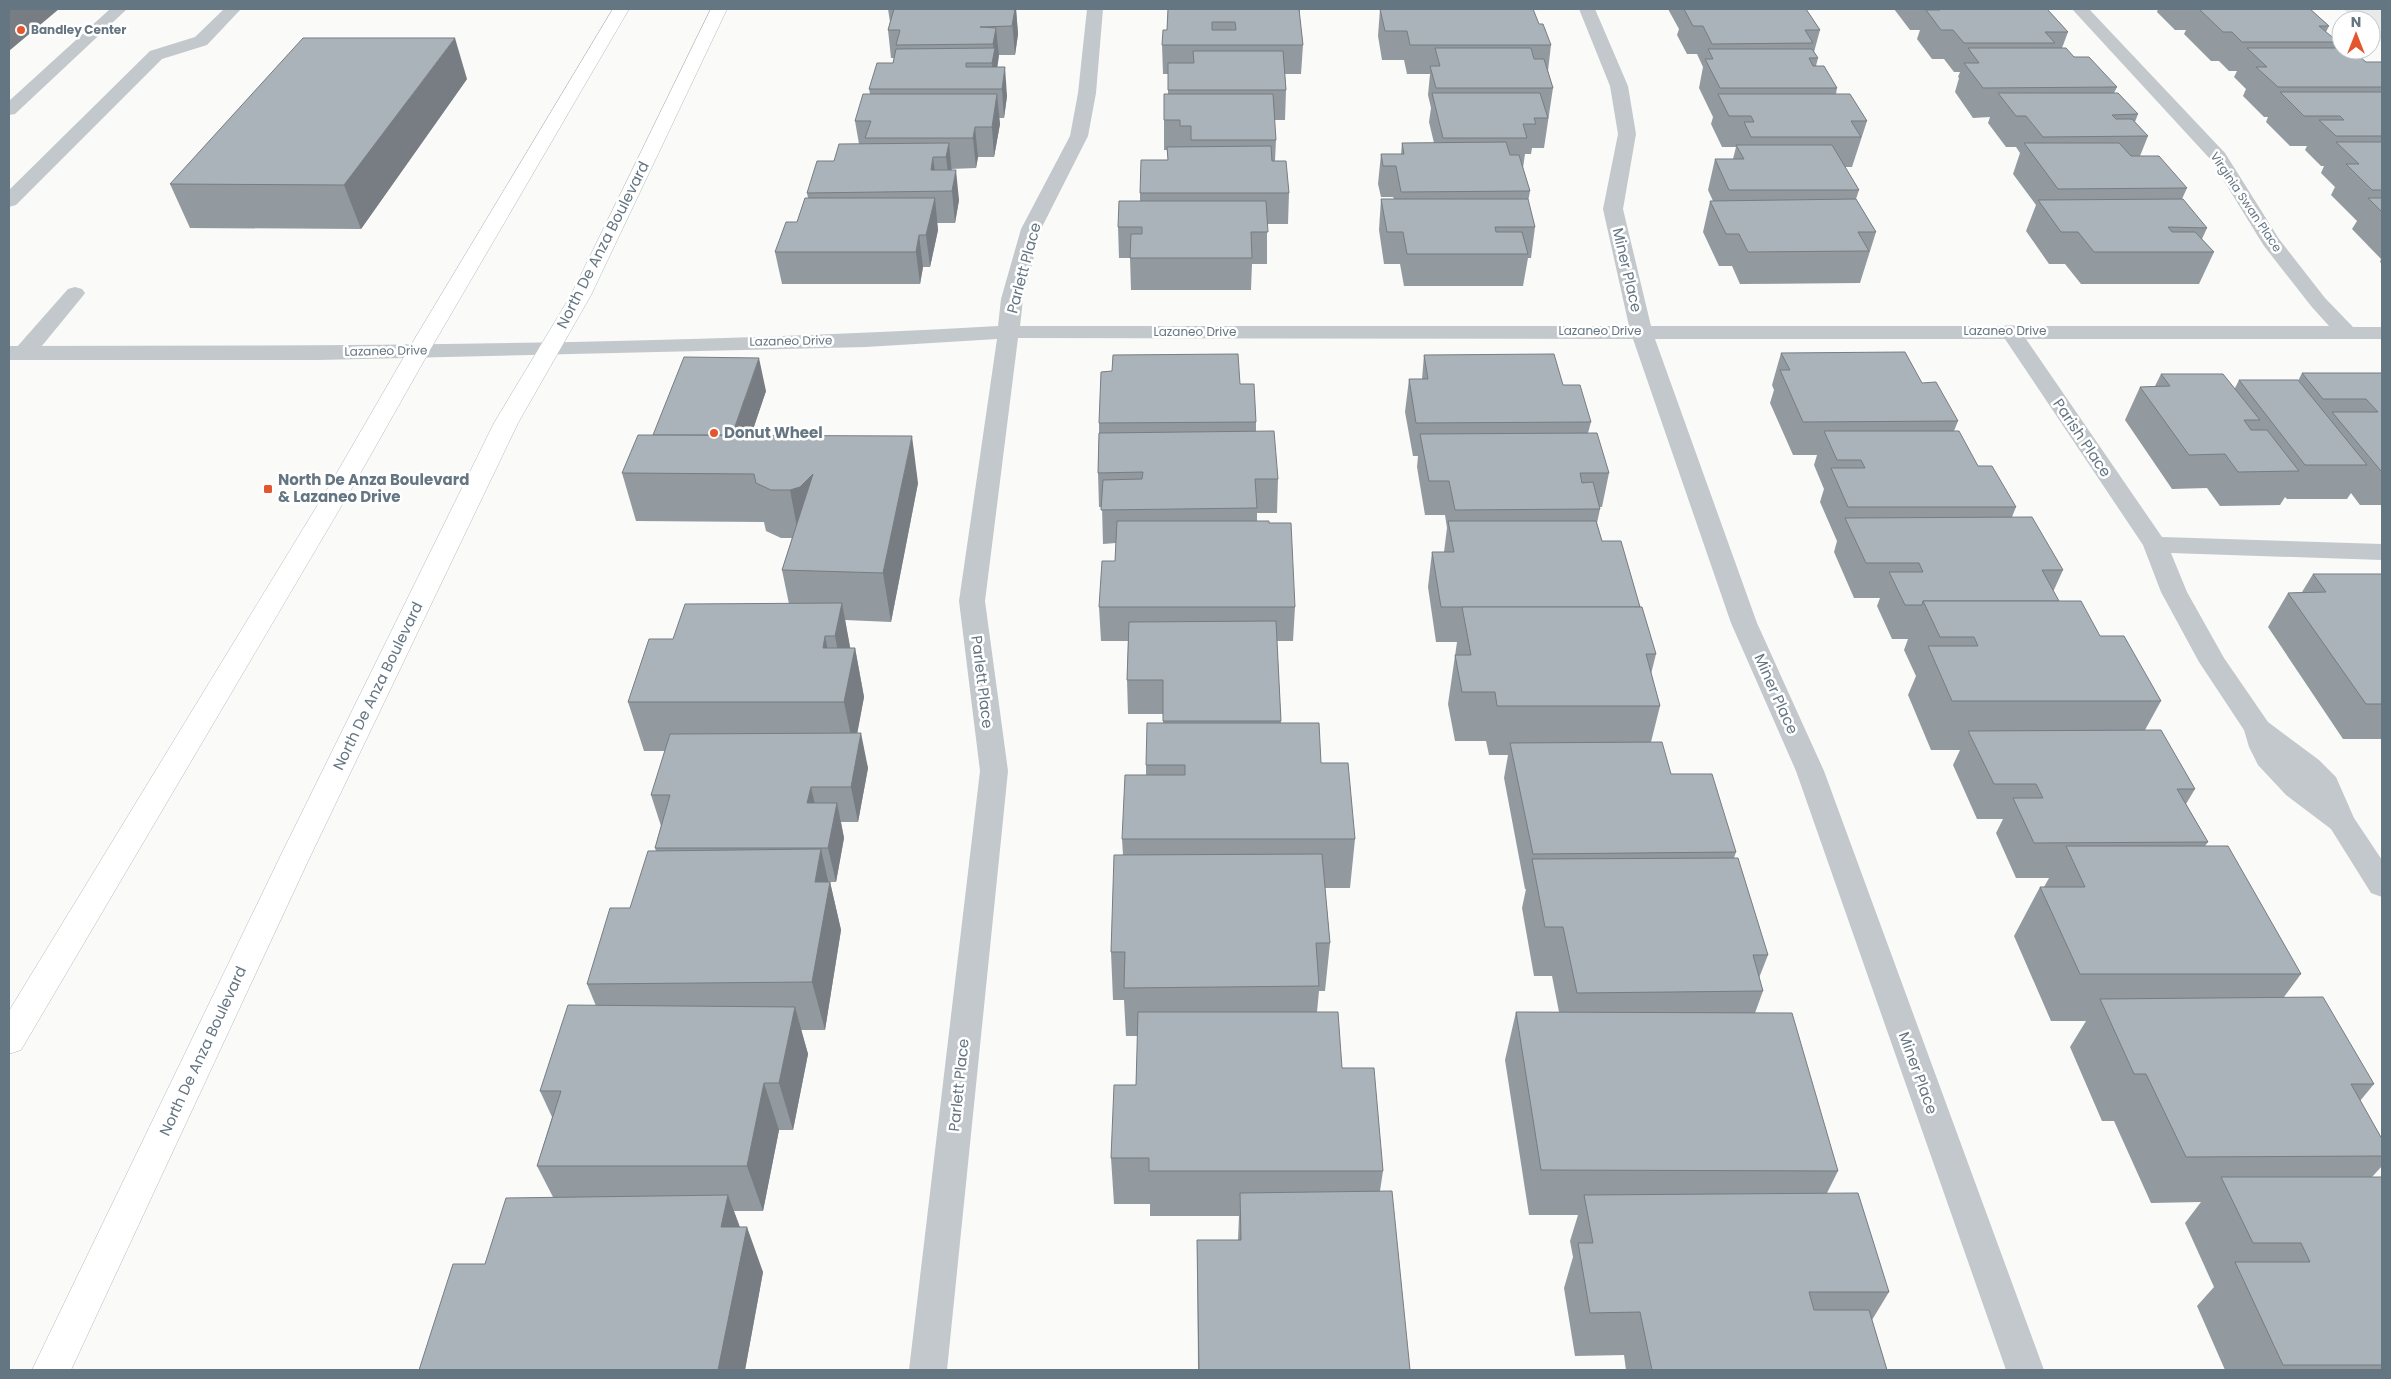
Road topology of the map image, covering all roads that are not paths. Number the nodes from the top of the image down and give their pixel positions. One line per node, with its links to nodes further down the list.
1 (119, 9): 8 (street)
2 (233, 9): 9 (street)
3 (621, 9): 17 (main road)
4 (719, 9): 16 (main road, North De Anza Boulevard)
5 (1095, 9): 13 (street, Parlett Place)
6 (1587, 9): 11 (street, Miner Place)
7 (2080, 9): 14 (street, Virginia Swan Place)
8 (9, 110)
9 (9, 201)
10 (75, 293): 18 (street)
11 (1641, 331): 12 (street, Lazaneo Drive); 13 (street, Lazaneo Drive); 25 (street, Miner Place)
12 (2010, 331): 14 (street, Lazaneo Drive); 19 (street, Parish Place)
13 (1008, 332): 16 (street, Lazaneo Drive); 24 (street, Parlett Place)
14 (2347, 333): 15 (street, Lazaneo Drive)
15 (2382, 333)
16 (551, 347): 17 (street, Lazaneo Drive); 23 (main road, North De Anza Boulevard)
17 (419, 350): 18 (street, Lazaneo Drive); 22 (main road)
18 (16, 353)
19 (2155, 545): 20 (street); 21 (street, Parish Place)
20 (2382, 552)
21 (2382, 885)
22 (9, 1040)
23 (51, 1370)
24 (928, 1370)
25 (2025, 1370)

